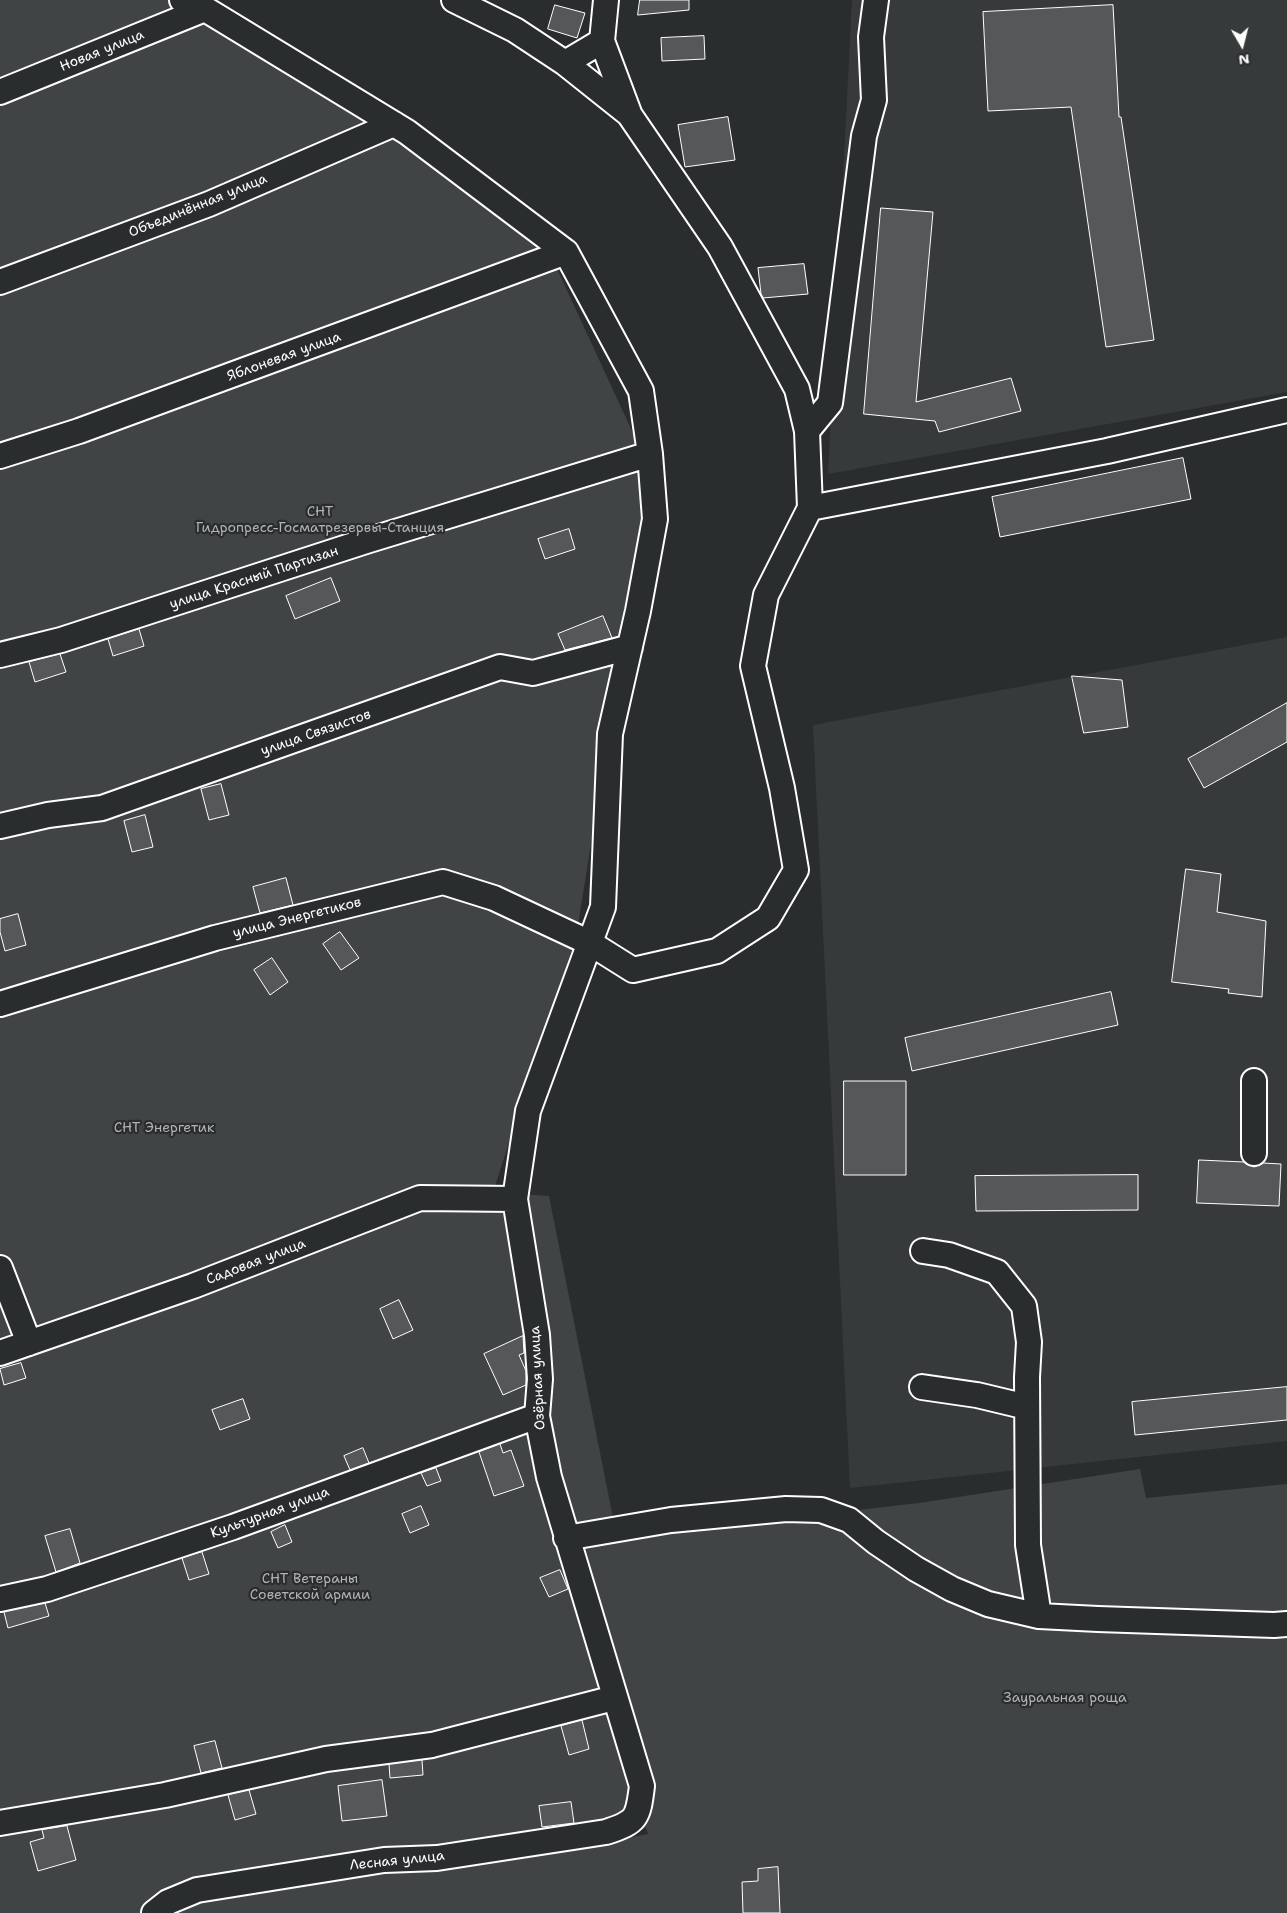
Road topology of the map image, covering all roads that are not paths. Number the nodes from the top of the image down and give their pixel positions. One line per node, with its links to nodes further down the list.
1 (182, 0): 5 (street)
2 (454, 0): 7 (street)
3 (606, 0): 6 (street)
4 (876, 0): 14 (street)
5 (204, 9): 8 (street, Новая улица); 10 (street)
6 (602, 41): 7 (street); 9 (street)
7 (565, 63): 9 (street)
8 (0, 92)
9 (629, 114): 14 (street)
10 (394, 124): 11 (street); 12 (street, Объединённая улица)
11 (566, 252): 15 (street, Озёрная улица); 16 (street, Яблоневая улица)
12 (0, 282)
13 (1287, 410): 17 (street)
14 (807, 431): 17 (street)
15 (650, 454): 18 (street, Озёрная улица); 19 (street, улица Красный Партизан)
16 (0, 456)
17 (810, 508): 21 (street, улица Энергетиков)
18 (630, 647): 20 (street, улица Связистов); 21 (street, Озёрная улица)
19 (0, 655)
20 (0, 826)
21 (590, 943): 22 (street, улица Энергетиков); 25 (street, Озёрная улица)
22 (0, 1004)
23 (1254, 1081): 24 (street)
24 (1254, 1153)
25 (516, 1199): 28 (street, Садовая улица); 32 (street, Озёрная улица)
26 (923, 1251): 31 (street)
27 (0, 1268): 28 (street)
28 (29, 1343): 29 (street, Садовая улица)
29 (0, 1353)
30 (922, 1387): 31 (street)
31 (1027, 1407): 35 (street)
32 (537, 1416): 33 (street, Озёрная улица); 34 (street, Культурная улица)
33 (566, 1538): 35 (street); 37 (street, Озёрная улица)
34 (0, 1599)
35 (1039, 1616): 36 (street)
36 (1287, 1624)
37 (614, 1698): 38 (street, Озёрная улица); 39 (street)
38 (639, 1811): 40 (street, Лесная улица)
39 (0, 1822)
40 (154, 1913)

